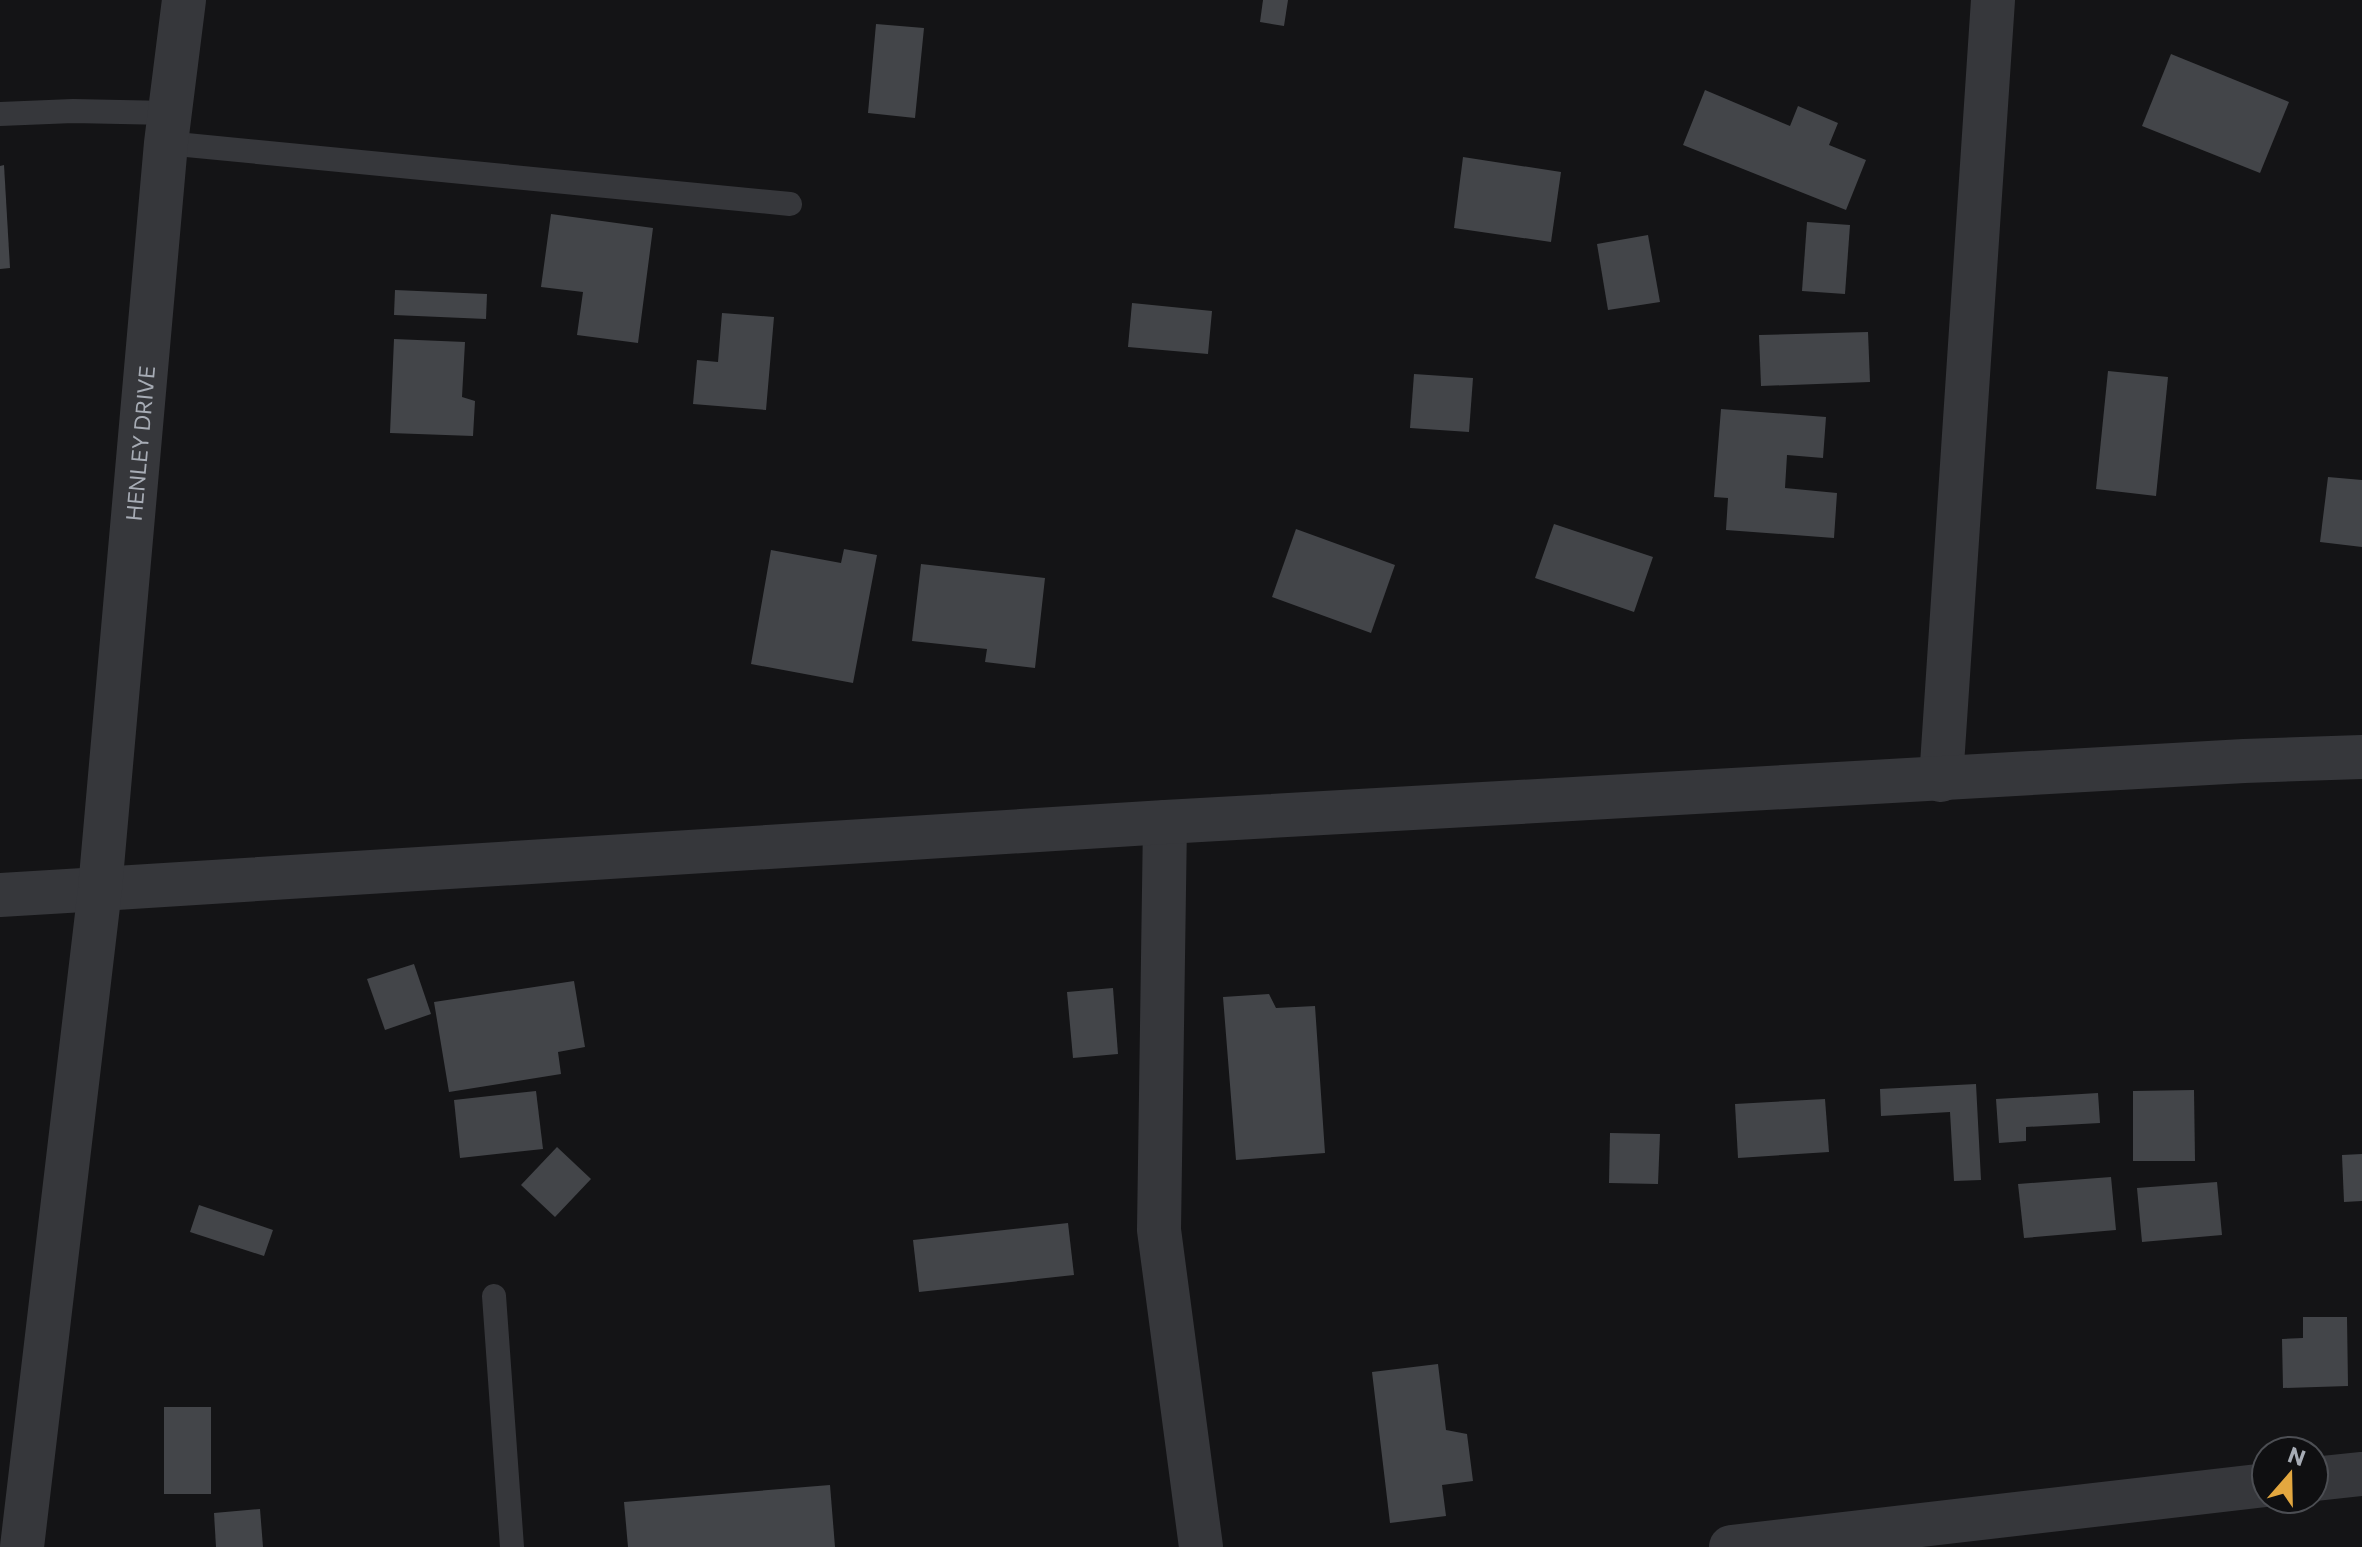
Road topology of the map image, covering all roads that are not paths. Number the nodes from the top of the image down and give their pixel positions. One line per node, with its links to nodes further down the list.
1 (184, 0): 4 (street, HENLEY DRIVE)
2 (1993, 0): 7 (street)
3 (0, 114): 4 (lane)
4 (168, 128): 5 (lane); 9 (street, HENLEY DRIVE)
5 (790, 204)
6 (2362, 757): 7 (street)
7 (1941, 780): 8 (street)
8 (1165, 822): 9 (street); 17 (street)
9 (100, 889): 10 (street); 15 (street, HENLEY DRIVE)
10 (0, 895)
11 (494, 1296): 16 (lane)
12 (2362, 1474): 13 (street)
13 (2330, 1477)
14 (2250, 1487): 18 (street)
15 (22, 1547)
16 (512, 1547)
17 (1201, 1547)
18 (1731, 1547)

